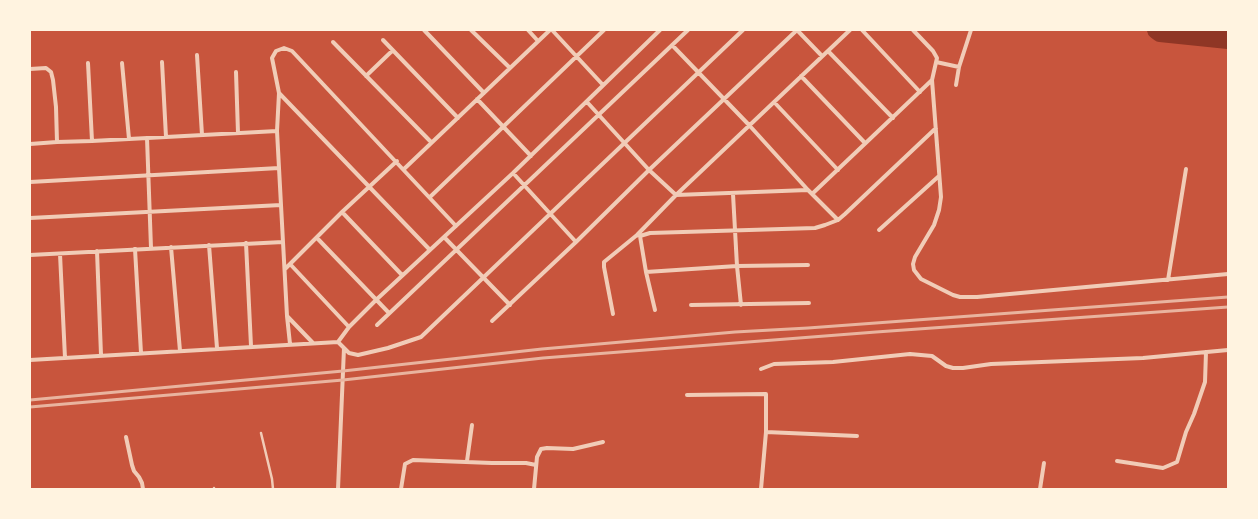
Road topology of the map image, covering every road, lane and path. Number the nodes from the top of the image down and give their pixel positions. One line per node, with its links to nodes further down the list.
1 (424, 30): 39 (street)
2 (471, 30): 28 (street)
3 (528, 30): 15 (street)
4 (551, 30): 15 (street); 21 (street)
5 (604, 30): 21 (street)
6 (660, 30): 35 (street)
7 (688, 30): 17 (street)
8 (743, 30): 31 (street)
9 (797, 30): 22 (street); 41 (street)
10 (850, 30): 19 (street)
11 (862, 30): 37 (street)
12 (912, 30): 24 (street)
13 (972, 30): 27 (street)
14 (383, 40): 18 (street)
15 (538, 41): 28 (street)
16 (333, 42): 32 (street)
17 (672, 45): 31 (street); 44 (street)
18 (392, 51): 32 (street); 45 (street)
19 (828, 51): 22 (street); 46 (street)
20 (197, 55): 52 (street)
21 (577, 56): 35 (street); 47 (street)
22 (822, 56): 33 (street)
23 (162, 62): 53 (street)
24 (936, 62): 27 (street); 34 (street)
25 (88, 63): 56 (street)
26 (122, 63): 55 (street)
27 (958, 67): 36 (street)
28 (510, 68): 39 (street)
29 (30, 69): 57 (street)
30 (236, 72): 51 (street)
31 (698, 73): 41 (street); 59 (street)
32 (366, 76): 58 (street)
33 (801, 76): 43 (street); 60 (street)
34 (932, 80): 37 (street); 49 (street)
35 (603, 85): 42 (street)
36 (956, 85)
37 (920, 92): 46 (street)
38 (280, 93): 50 (street); 63 (street); 74 (street)
39 (484, 93): 40 (street)
40 (477, 99): 45 (street); 47 (street)
41 (724, 99): 48 (street); 67 (street)
42 (587, 102): 44 (street); 62 (street)
43 (774, 102): 48 (street); 68 (street)
44 (598, 116): 59 (street); 73 (street)
45 (458, 118): 58 (street)
46 (892, 118): 60 (street)
47 (503, 126): 62 (street); 79 (street)
48 (749, 126): 75 (street); 78 (street)
49 (936, 128): 71 (street); 85 (street)
50 (278, 131): 51 (street); 64 (street)
51 (238, 133): 52 (street)
52 (202, 135): 53 (street)
53 (166, 137): 54 (street)
54 (147, 138): 55 (street); 70 (street)
55 (129, 139): 56 (street)
56 (92, 141): 57 (street)
57 (57, 142): 61 (street)
58 (431, 142): 65 (street)
59 (624, 143): 67 (street); 83 (street)
60 (866, 143): 68 (street)
61 (30, 144)
62 (531, 156): 69 (street)
63 (397, 162): 65 (street); 74 (street)
64 (279, 168): 70 (street); 80 (street)
65 (404, 169): 79 (street)
66 (1186, 169): 112 (street)
67 (649, 170): 78 (street); 93 (street)
68 (838, 170): 77 (street)
69 (513, 173): 73 (street); 86 (street)
70 (149, 176): 72 (street); 81 (street)
71 (939, 176): 88 (street); 112 (street)
72 (30, 182)
73 (524, 185): 83 (street); 99 (street)
74 (369, 186): 82 (street); 100 (street)
75 (808, 190): 76 (street); 77 (street)
76 (733, 194): 78 (street); 87 (street)
77 (812, 194): 85 (street)
78 (676, 195): 89 (street)
79 (430, 197): 86 (street)
80 (281, 205): 81 (street); 92 (street)
81 (150, 212): 84 (street); 97 (street)
82 (342, 212): 91 (street); 110 (street)
83 (550, 214): 93 (street); 111 (street)
84 (30, 218)
85 (838, 220): 87 (street)
86 (456, 226): 90 (street)
87 (735, 230): 89 (street); 106 (street)
88 (879, 230)
89 (638, 235): 108 (street); 120 (street)
90 (444, 237): 99 (street); 100 (street)
91 (317, 238): 104 (street); 113 (street)
92 (283, 242): 94 (street); 107 (street)
93 (576, 242): 115 (street)
94 (246, 243): 95 (street); 128 (street)
95 (209, 245): 96 (street); 129 (street)
96 (171, 247): 97 (street); 132 (street)
97 (152, 248): 98 (street)
98 (135, 249): 101 (street); 134 (street)
99 (457, 249): 111 (street); 119 (street)
100 (430, 250): 110 (street)
101 (97, 252): 102 (street); 135 (street)
102 (60, 254): 103 (street); 136 (street)
103 (30, 255)
104 (290, 264): 107 (street); 124 (street)
105 (808, 265): 106 (street)
106 (737, 266): 108 (street); 117 (street)
107 (285, 268): 121 (street)
108 (646, 272): 118 (street)
109 (1228, 274): 112 (street)
110 (402, 275): 113 (street)
111 (484, 277): 115 (street); 130 (street)
112 (1168, 280)
113 (376, 300): 119 (street); 124 (street)
114 (809, 303): 117 (street)
115 (510, 304): 122 (street)
116 (691, 305): 117 (street)
117 (741, 305)
118 (655, 310)
119 (389, 313): 123 (street)
120 (613, 314)
121 (287, 316): 126 (street); 127 (street)
122 (492, 321)
123 (377, 325)
124 (350, 327): 125 (street)
125 (338, 342): 126 (street); 130 (street)
126 (313, 343): 127 (street)
127 (290, 344): 128 (street)
128 (252, 346): 129 (street)
129 (217, 348): 132 (street)
130 (344, 348): 152 (street)
131 (1228, 350): 133 (street)
132 (180, 351): 134 (street)
133 (1206, 352): 138 (street); 146 (street)
134 (140, 353): 135 (street)
135 (101, 355): 136 (street)
136 (65, 358): 137 (street)
137 (30, 360)
138 (761, 368)
139 (687, 395): 141 (street)
140 (472, 425): 147 (street)
141 (766, 432): 143 (street); 155 (street)
142 (261, 433): 151 (lane)
143 (857, 436)
144 (126, 437): 150 (street)
145 (603, 442): 149 (street)
146 (1117, 461)
147 (467, 462): 149 (street); 153 (street)
148 (1044, 463): 156 (street)
149 (536, 465): 154 (street)
150 (143, 489)
151 (273, 489)
152 (338, 489)
153 (402, 489)
154 (534, 489)
155 (761, 489)
156 (1040, 489)

